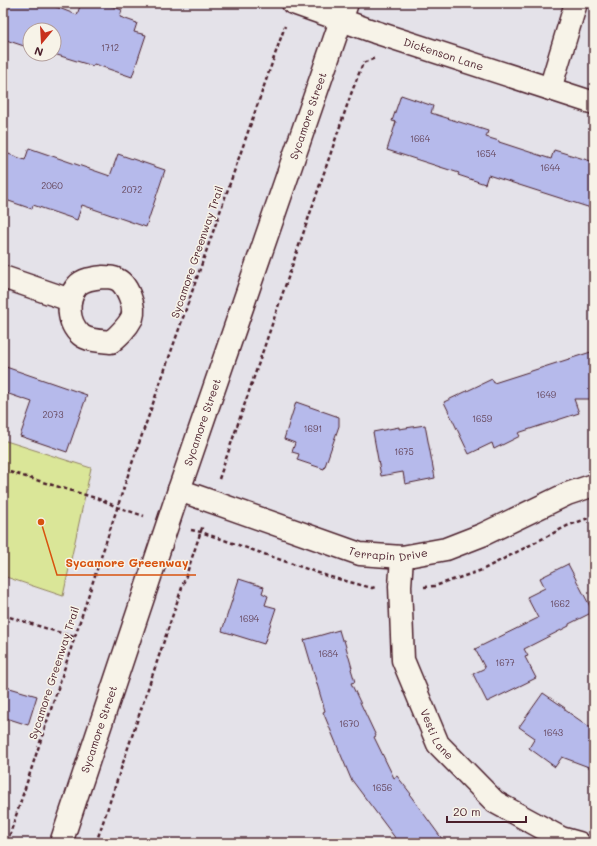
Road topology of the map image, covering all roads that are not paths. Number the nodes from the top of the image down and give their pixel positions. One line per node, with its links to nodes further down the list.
1 (293, 3): 3 (street, Dickenson Lane)
2 (576, 3): 4 (street)
3 (344, 12): 4 (street, Dickenson Lane); 9 (street, Sycamore Street)
4 (550, 89): 5 (street, Dickenson Lane)
5 (594, 103)
6 (3, 277): 7 (street)
7 (70, 300)
8 (594, 485): 10 (street, Terrapin Drive)
9 (179, 490): 10 (street, Terrapin Drive); 11 (street, Sycamore Street)
10 (402, 557): 12 (street, Vesti Lane)
11 (61, 843)
12 (578, 843)

